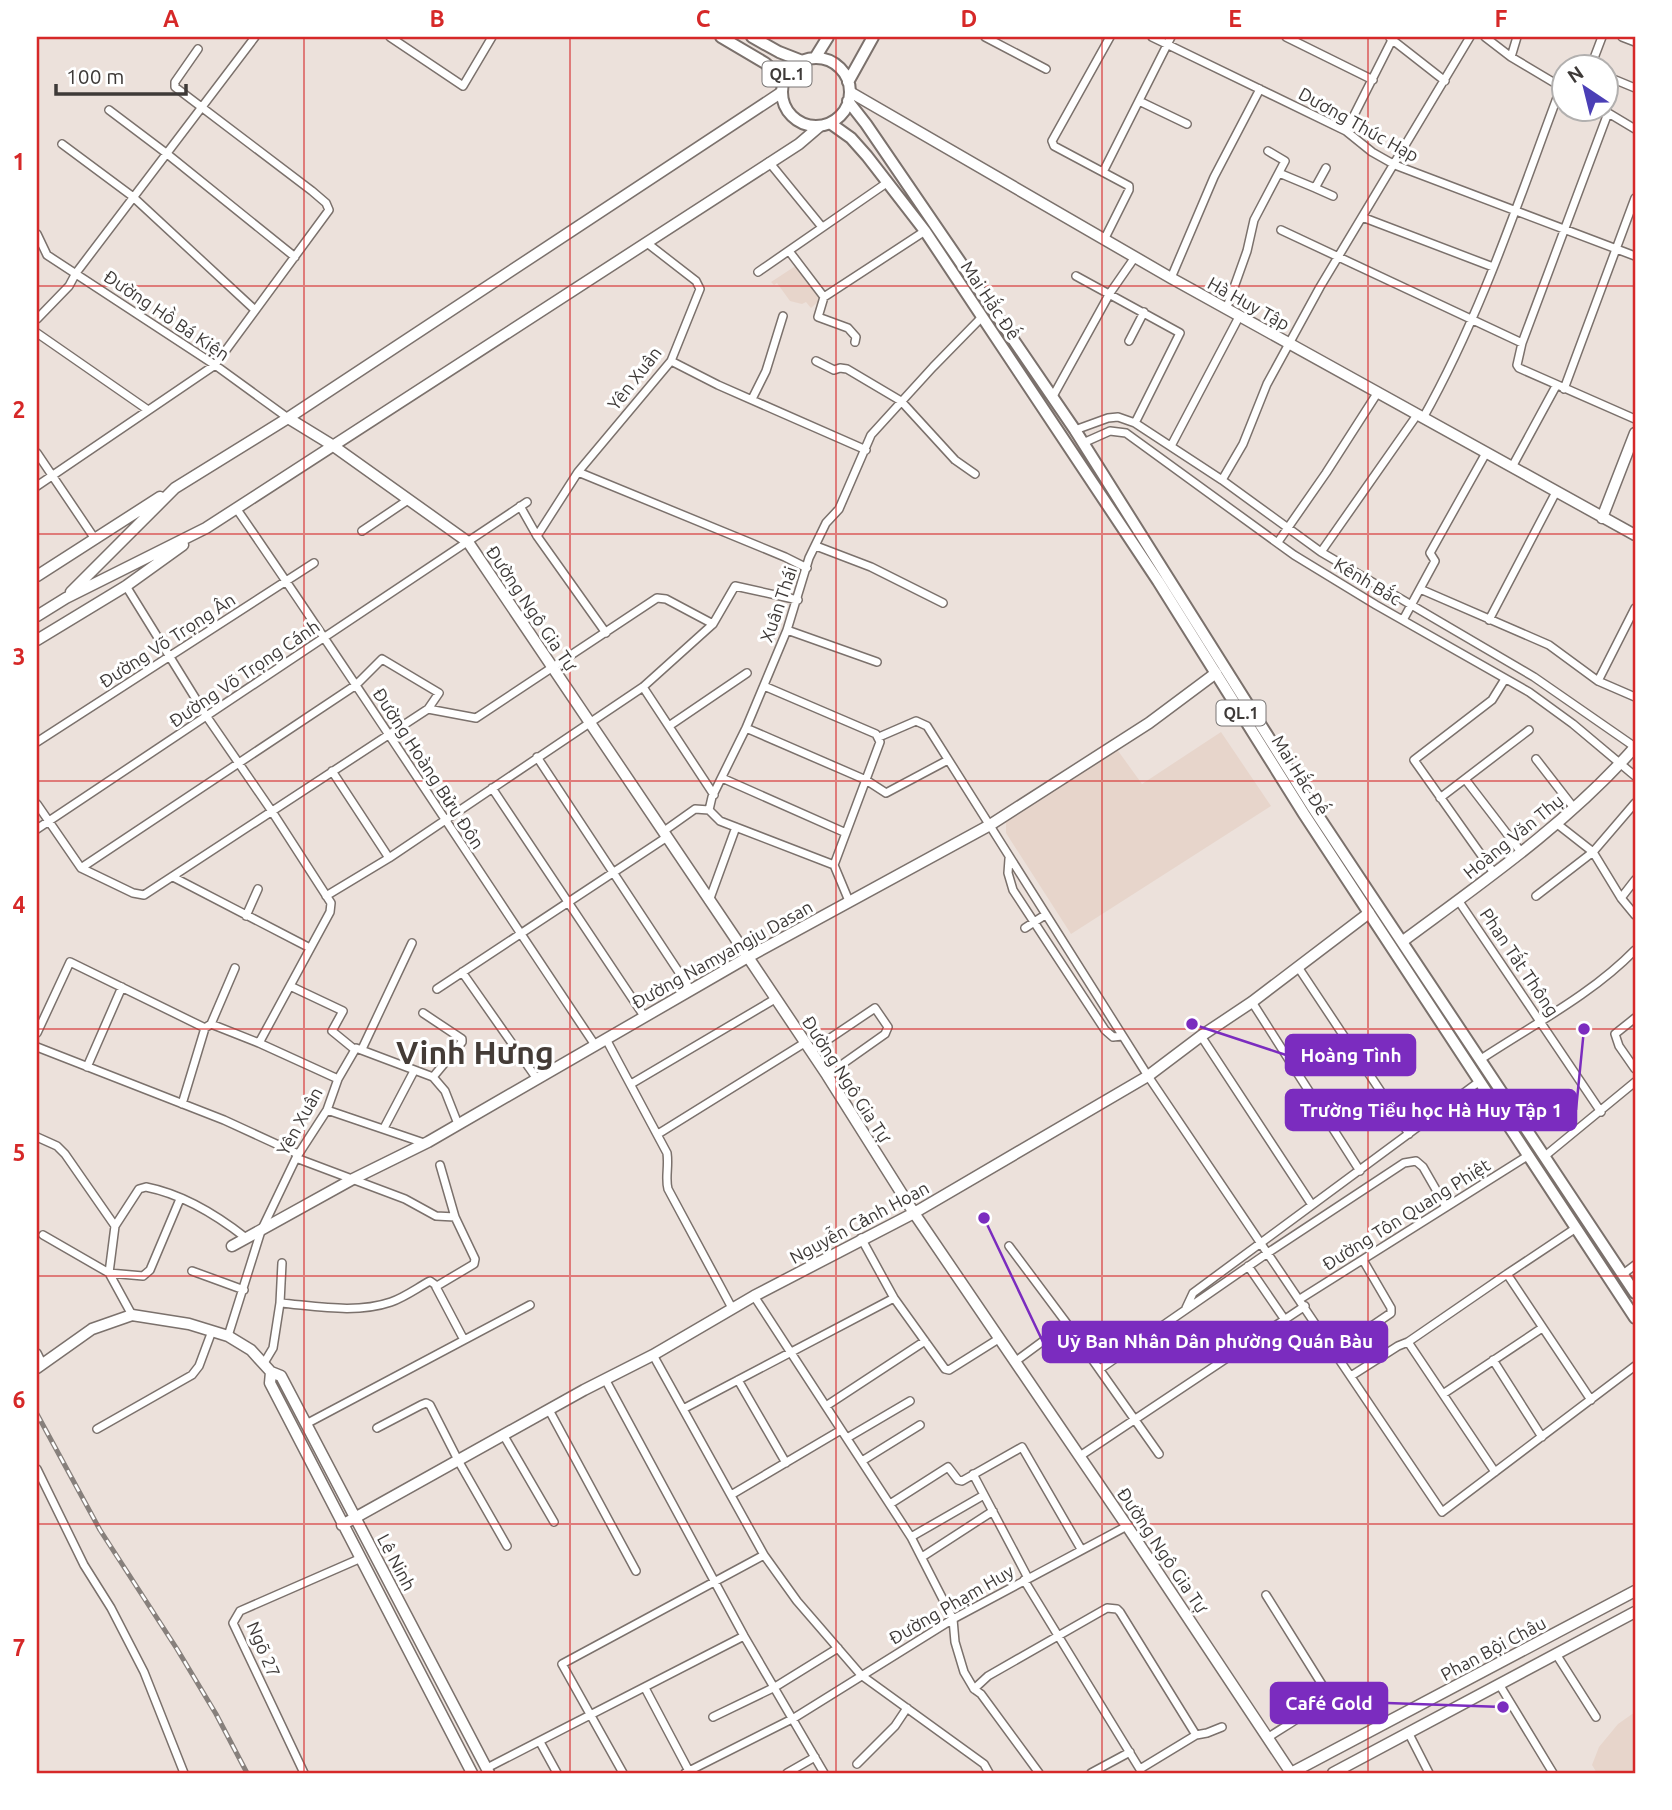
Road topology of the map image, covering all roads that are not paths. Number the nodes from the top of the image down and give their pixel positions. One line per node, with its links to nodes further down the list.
1 (255, 37): 32 (street)
2 (390, 37): 3 (street)
3 (492, 37)
4 (721, 37): 24 (main road, QL.1)
5 (752, 37): 22 (main road, QL.1)
6 (828, 37): 21 (main road)
7 (873, 37): 30 (main road)
8 (985, 37): 23 (street)
9 (1110, 37): 45 (street)
10 (1153, 37): 17 (street, Dương Thúc Hạp)
11 (1286, 37): 25 (street)
12 (1470, 37): 26 (street)
13 (1485, 37): 20 (street)
14 (1517, 37): 20 (street)
15 (1622, 37): 18 (street)
16 (1391, 38): 25 (street); 26 (street)
17 (1169, 40): 28 (street, Dương Thúc Hạp); 31 (street)
18 (1635, 42)
19 (198, 49): 32 (street)
20 (1511, 57): 27 (street)
21 (816, 58): 22 (main road, QL.1); 30 (main road, QL.1)
22 (802, 61): 24 (main road, QL.1)
23 (1046, 69)
24 (784, 80): 29 (main road, QL.1)
25 (1373, 80): 38 (street)
26 (1445, 81): 43 (street)
27 (1550, 81)
28 (1260, 89): 38 (street, Dương Thúc Hạp); 71 (street)
29 (782, 92): 36 (main road, QL.1); 98 (street)
30 (849, 92): 36 (main road); 59 (street, Hà Huy Tập); 92 (main road, Mai Hắc Đế / QL.1)
31 (1139, 101): 37 (street); 45 (street)
32 (200, 107): 41 (street); 65 (street)
33 (110, 110): 41 (street)
34 (1550, 119): 52 (street)
35 (1605, 122): 55 (street)
36 (825, 124): 42 (street); 47 (main road, Mai Hắc Đế / QL.1)
37 (1187, 124)
38 (1346, 131): 43 (street, Dương Thúc Hạp)
39 (62, 144): 49 (street)
40 (1268, 151): 46 (street)
41 (166, 153): 49 (street); 65 (street)
42 (769, 162): 54 (street); 60 (street)
43 (1395, 165): 52 (street, Dương Thúc Hạp); 53 (street)
44 (1326, 168): 48 (street)
45 (1103, 172): 59 (street)
46 (1279, 173): 48 (street); 74 (street)
47 (888, 182): 54 (street); 57 (main road, Mai Hắc Đế / QL.1)
48 (1314, 188): 50 (street)
49 (132, 196): 69 (street); 75 (street)
50 (1333, 197)
51 (1635, 198): 61 (street)
52 (1515, 209): 55 (street, Dương Thúc Hạp); 67 (street)
53 (1362, 217): 63 (street); 67 (street)
54 (822, 228): 62 (street)
55 (1565, 228): 61 (street, Dương Thúc Hạp); 85 (street)
56 (1280, 230): 63 (street)
57 (925, 231): 73 (street); 79 (main road, Mai Hắc Đế / QL.1)
58 (37, 234): 69 (street, Đường Hồ Bá Kiện)
59 (1104, 240): 66 (street, Hà Huy Tập)
60 (647, 243): 87 (street, Yên Xuân); 105 (street)
61 (1616, 248): 64 (street, Dương Thúc Hạp); 90 (street)
62 (789, 251): 68 (street); 73 (street)
63 (1337, 256): 81 (street); 86 (street)
64 (1635, 256)
65 (295, 257): 75 (street)
66 (1135, 257): 71 (street, Hà Huy Tập); 72 (street)
67 (1493, 267): 81 (street)
68 (758, 272)
69 (76, 273): 80 (street); 89 (street, Đường Hồ Bá Kiện)
70 (1076, 276): 72 (street)
71 (1171, 278): 74 (street, Hà Huy Tập)
72 (1110, 293): 76 (street); 92 (street)
73 (824, 297): 84 (street)
74 (1227, 307): 77 (street, Hà Huy Tập)
75 (255, 310): 89 (street)
76 (1144, 312): 83 (street); 100 (street)
77 (1240, 315): 86 (street, Hà Huy Tập); 106 (street)
78 (783, 316): 93 (street)
79 (982, 317): 94 (street, Xuân Thái); 136 (main road, Mai Hắc Đế / QL.1)
80 (37, 319)
81 (1472, 321): 85 (street); 97 (street)
82 (37, 333): 95 (street)
83 (1129, 341)
84 (855, 342)
85 (1522, 342): 90 (street)
86 (1289, 343): 91 (street, Hà Huy Tập); 114 (street)
87 (671, 360): 93 (street); 111 (street, Yên Xuân)
88 (816, 361): 94 (street)
89 (215, 365): 95 (street); 98 (street, Đường Hồ Bá Kiện)
90 (1560, 387): 99 (street); 110 (street)
91 (1378, 393): 97 (street, Hà Huy Tập); 122 (street)
92 (1052, 398): 101 (main road, Mai Hắc Đế / QL.1)
93 (752, 399): 107 (street)
94 (901, 401): 107 (street, Xuân Thái); 112 (street)
95 (148, 410): 113 (street)
96 (1118, 417): 100 (street, Kênh Bắc); 101 (street); 102 (street)
97 (1420, 417): 109 (street, Hà Huy Tập); 130 (street)
98 (288, 418): 105 (street, Đường Ngô Gia Tự); 116 (street)
99 (1635, 419)
100 (1135, 423): 106 (street, Kênh Bắc)
101 (1075, 429): 104 (main road, Mai Hắc Đế / QL.1)
102 (1116, 430): 104 (street); 128 (street, Kênh Bắc)
103 (1635, 433): 120 (street)
104 (1083, 443): 136 (main road, Mai Hắc Đế / QL.1)
105 (332, 445): 118 (street, Đường Ngô Gia Tự); 119 (street)
106 (1171, 446): 114 (street, Kênh Bắc)
107 (866, 450): 129 (street, Xuân Thái)
108 (37, 453): 113 (street)
109 (1486, 453): 110 (street, Hà Huy Tập); 137 (street)
110 (1512, 467): 117 (street, Hà Huy Tập)
111 (578, 472): 125 (street, Yên Xuân); 132 (street)
112 (975, 474)
113 (52, 475): 115 (street); 126 (street)
114 (1222, 480): 122 (street, Kênh Bắc)
115 (37, 486)
116 (175, 488): 126 (street); 138 (street)
117 (1556, 492): 120 (street, Hà Huy Tập); 145 (street)
118 (408, 500): 123 (street); 127 (street, Đường Ngô Gia Tự)
119 (236, 508): 121 (street); 134 (street, Đường Hoàng Bửu Đôn)
120 (1602, 518): 124 (street, Hà Huy Tập)
121 (205, 528): 135 (street); 138 (street)
122 (1288, 528): 128 (street); 130 (street, Kênh Bắc)
123 (362, 531)
124 (1635, 535)
125 (537, 536): 127 (street, Đường Võ Trọng Cánh); 148 (street)
126 (95, 539): 133 (street)
127 (468, 542): 149 (street, Đường Võ Trọng Cánh); 153 (street, Đường Ngô Gia Tự)
128 (1278, 542): 144 (street, Kênh Bắc)
129 (816, 547): 132 (street, Xuân Thái); 140 (street)
130 (1321, 552): 141 (street, Kênh Bắc)
131 (314, 563): 134 (street, Đường Võ Trọng Ân)
132 (807, 568): 139 (street, Xuân Thái)
133 (37, 576)
134 (286, 581): 149 (street, Đường Hoàng Bửu Đôn); 151 (street, Đường Võ Trọng Ân)
135 (126, 586): 150 (street); 151 (street)
136 (1169, 589): 155 (main road, Mai Hắc Đế / QL.1); 190 (main road, Mai Hắc Đế / QL.1)
137 (1420, 589): 141 (street); 145 (street)
138 (66, 598): 143 (street)
139 (798, 600): 146 (street); 147 (street, Xuân Thái)
140 (943, 603)
141 (1411, 607): 144 (street); 171 (street, Kênh Bắc)
142 (1635, 608): 157 (street)
143 (37, 617)
144 (1403, 620): 156 (street, Kênh Bắc)
145 (1489, 620): 157 (street)
146 (713, 624): 148 (street); 160 (street)
147 (787, 630): 152 (street); 159 (street, Xuân Thái)
148 (606, 633): 153 (street)
149 (326, 638): 158 (street, Đường Hoàng Bửu Đôn); 163 (street, Đường Võ Trọng Cánh)
150 (37, 640)
151 (170, 657): 163 (street); 170 (street, Đường Võ Trọng Ân)
152 (877, 662)
153 (554, 667): 162 (street); 164 (street, Đường Ngô Gia Tự)
154 (747, 673): 165 (street)
155 (1216, 673): 190 (main road, Mai Hắc Đế / QL.1); 194 (street, Đường Namyangju Dasan)
156 (1505, 679): 176 (street, Kênh Bắc); 184 (street)
157 (1598, 681): 161 (street)
158 (356, 685): 162 (street); 168 (street, Đường Hoàng Bửu Đôn); 175 (street)
159 (764, 686): 166 (street, Xuân Thái); 169 (street)
160 (643, 687): 164 (street); 165 (street)
161 (1635, 697)
162 (428, 709): 168 (street)
163 (206, 717): 175 (street); 192 (street, Đường Võ Trọng Cánh)
164 (589, 722): 172 (street); 198 (street, Đường Ngô Gia Tự)
165 (669, 726): 183 (street)
166 (746, 728): 179 (street, Xuân Thái); 181 (street)
167 (1529, 730): 180 (street)
168 (388, 734): 177 (street); 191 (street, Đường Hoàng Bửu Đôn)
169 (879, 737): 174 (street); 181 (street)
170 (37, 742)
171 (1635, 747): 176 (street, Hoàng Văn Thụ)
172 (537, 757): 182 (street); 205 (street)
173 (1536, 759): 187 (street)
174 (948, 760): 181 (street); 194 (street)
175 (237, 762): 188 (street); 204 (street)
176 (1621, 763): 178 (street, Kênh Bắc); 187 (street, Hoàng Văn Thụ)
177 (332, 771): 188 (street); 201 (street)
178 (1635, 776)
179 (722, 778): 183 (street, Xuân Thái); 197 (street)
180 (1465, 779): 184 (street); 199 (street)
181 (866, 780): 197 (street)
182 (492, 788): 191 (street); 216 (street)
183 (714, 795): 189 (street, Xuân Thái)
184 (1440, 798): 206 (street)
185 (1635, 803): 200 (street)
186 (37, 804): 192 (street)
187 (1574, 808): 193 (street, Hoàng Văn Thụ)
188 (271, 810): 207 (street); 210 (street)
189 (709, 810): 195 (street); 198 (street)
190 (1308, 811): 217 (main road, Mai Hắc Đế / QL.1); 224 (main road, Mai Hắc Đế / QL.1)
191 (444, 820): 201 (street); 223 (street, Đường Hoàng Bửu Đôn)
192 (48, 821): 196 (street, Đường Võ Trọng Cánh); 204 (street)
193 (1556, 823): 199 (street, Hoàng Văn Thụ); 200 (street)
194 (989, 826): 202 (street); 215 (street, Đường Namyangju Dasan)
195 (736, 827): 203 (street); 214 (street)
196 (37, 829)
197 (846, 833): 203 (street)
198 (665, 834): 205 (street); 214 (street, Đường Ngô Gia Tự)
199 (1521, 852): 206 (street, Hoàng Văn Thụ)
200 (1593, 852): 211 (street); 212 (street)
201 (389, 858): 210 (street)
202 (1009, 859): 218 (street); 221 (street)
203 (834, 865): 215 (street)
204 (81, 868): 207 (street)
205 (612, 873): 216 (street); 235 (street)
206 (1494, 873): 213 (street, Hoàng Văn Thụ)
207 (173, 877): 220 (street)
208 (1635, 880): 212 (street)
209 (258, 888): 220 (street)
210 (326, 896): 226 (street)
211 (1536, 896)
212 (1621, 898): 219 (street)
213 (1458, 900): 224 (street, Hoàng Văn Thụ); 242 (street, Phan Tất Thông)
214 (709, 901): 228 (street, Đường Ngô Gia Tự)
215 (849, 901): 228 (street, Đường Namyangju Dasan)
216 (567, 903): 223 (street); 239 (street)
217 (1369, 913): 229 (street, Nguyễn Cảnh Hoan); 243 (main road, Mai Hắc Đế / QL.1)
218 (1045, 915): 221 (street); 246 (street)
219 (1635, 915)
220 (246, 916): 226 (street)
221 (1034, 922): 222 (street); 246 (street)
222 (1025, 928)
223 (520, 934): 231 (street); 250 (street, Đường Hoàng Bửu Đôn)
224 (1403, 941): 240 (main road, Mai Hắc Đế / QL.1)
225 (412, 943): 253 (street)
226 (310, 948): 232 (street)
227 (1635, 950): 242 (street)
228 (748, 957): 235 (street, Đường Namyangju Dasan); 236 (street, Đường Ngô Gia Tự)
229 (1298, 967): 237 (street, Nguyễn Cảnh Hoan); 272 (street)
230 (235, 968): 244 (street)
231 (462, 972): 234 (street); 262 (street)
232 (290, 986): 249 (street); 253 (street)
233 (122, 987): 244 (street, Yên Xuân); 245 (street, Yên Xuân); 255 (street)
234 (437, 989)
235 (690, 989): 239 (street, Đường Namyangju Dasan)
236 (775, 999): 252 (street, Đường Ngô Gia Tự); 265 (street)
237 (1252, 1002): 247 (street, Nguyễn Cảnh Hoan); 279 (street)
238 (423, 1013): 260 (street)
239 (644, 1016): 248 (street, Đường Namyangju Dasan)
240 (1452, 1016): 243 (main road); 254 (main road, Mai Hắc Đế / QL.1)
241 (1635, 1018): 256 (street)
242 (1541, 1020): 254 (street); 268 (street, Phan Tất Thông)
243 (1442, 1023): 263 (main road, Mai Hắc Đế / QL.1)
244 (208, 1026): 249 (street, Yên Xuân); 266 (street)
245 (37, 1033)
246 (1122, 1036): 259 (street)
247 (1201, 1036): 259 (street, Nguyễn Cảnh Hoan); 282 (street)
248 (606, 1039): 250 (street, Đường Namyangju Dasan); 265 (street)
249 (259, 1043): 261 (street, Yên Xuân)
250 (595, 1045): 262 (street, Đường Namyangju Dasan)
251 (37, 1047): 255 (street)
252 (808, 1047): 258 (street, Đường Ngô Gia Tự); 258 (street); 271 (street)
253 (358, 1049): 257 (street); 261 (street)
254 (1480, 1059): 277 (main road, Mai Hắc Đế / QL.1)
255 (87, 1067): 266 (street)
256 (1635, 1069)
257 (414, 1071): 260 (street); 270 (street)
258 (827, 1075): 284 (street, Đường Ngô Gia Tự)
259 (1148, 1076): 284 (street, Nguyễn Cảnh Hoan); 292 (street)
260 (433, 1077): 269 (street)
261 (338, 1079): 267 (street, Yên Xuân)
262 (537, 1079): 269 (street, Đường Namyangju Dasan)
263 (1480, 1081): 272 (street); 275 (main road, Mai Hắc Đế / QL.1)
264 (1635, 1082): 268 (street)
265 (631, 1084): 271 (street)
266 (182, 1104): 276 (street)
267 (327, 1110): 270 (street); 276 (street, Yên Xuân)
268 (1601, 1112): 277 (street)
269 (458, 1124): 274 (street, Đường Namyangju Dasan)
270 (384, 1128): 274 (street)
271 (657, 1134): 312 (street)
272 (1409, 1134): 279 (street)
273 (37, 1137): 286 (street)
274 (425, 1143): 280 (street, Đường Namyangju Dasan)
275 (1529, 1155): 283 (street, Đường Tôn Quang Phiệt); 287 (main road, Mai Hắc Đế / QL.1)
276 (297, 1156): 280 (street); 288 (street, Yên Xuân)
277 (1545, 1156): 303 (main road, Mai Hắc Đế / QL.1)
278 (440, 1165): 285 (street)
279 (1360, 1171): 282 (street)
280 (353, 1179): 285 (street); 288 (street, Đường Namyangju Dasan)
281 (180, 1199): 286 (street); 290 (street); 301 (street)
282 (1312, 1205): 292 (street)
283 (1446, 1207): 295 (street); 296 (street, Đường Tôn Quang Phiệt)
284 (914, 1213): 291 (street, Nguyễn Cảnh Hoan); 321 (street, Đường Ngô Gia Tự)
285 (455, 1217): 304 (street)
286 (115, 1226): 301 (street)
287 (1577, 1228): 302 (street); 315 (main road, Mai Hắc Đế / QL.1)
288 (261, 1231): 290 (street, Đường Namyangju Dasan); 305 (street, Yên Xuân)
289 (43, 1236): 301 (street)
290 (246, 1238): 293 (street, Đường Namyangju Dasan)
291 (861, 1238): 307 (street, Nguyễn Cảnh Hoan); 308 (street)
292 (1263, 1243): 295 (street); 313 (street)
293 (232, 1246)
294 (1009, 1246): 317 (street)
295 (1269, 1252): 299 (street); 310 (street)
296 (1363, 1260): 310 (street, Đường Tôn Quang Phiệt); 325 (street)
297 (282, 1263): 309 (street)
298 (1635, 1265): 303 (street)
299 (1248, 1266): 313 (street); 316 (street)
300 (192, 1271): 305 (street)
301 (109, 1273): 314 (street)
302 (1507, 1274): 318 (street); 324 (street)
303 (1623, 1274): 306 (main road, Mai Hắc Đế / QL.1)
304 (436, 1287): 309 (street); 322 (street)
305 (244, 1290): 320 (street, Yên Xuân)
306 (1635, 1293)
307 (754, 1296): 312 (street, Nguyễn Cảnh Hoan); 326 (street)
308 (894, 1298): 323 (street); 326 (street)
309 (280, 1303): 331 (street)
310 (1303, 1303): 316 (street, Đường Tôn Quang Phiệt); 325 (street)
311 (530, 1305): 322 (street)
312 (732, 1308): 327 (street, Nguyễn Cảnh Hoan)
313 (1185, 1311): 333 (street)
314 (132, 1315): 319 (street, Lê Ninh); 330 (street, Lê Ninh)
315 (1635, 1318)
316 (1285, 1320): 344 (street, Đường Tôn Quang Phiệt)
317 (1068, 1325): 329 (street); 333 (street)
318 (1542, 1328): 328 (street); 339 (street)
319 (212, 1331): 320 (street, Lê Ninh); 348 (street)
320 (228, 1335): 331 (street, Lê Ninh)
321 (1000, 1338): 323 (street); 329 (street, Đường Ngô Gia Tự)
322 (464, 1340): 345 (street)
323 (925, 1341): 341 (street)
324 (1408, 1342): 335 (street); 338 (street)
325 (1335, 1351): 335 (street)
326 (790, 1352): 337 (street); 341 (street)
327 (653, 1355): 336 (street, Nguyễn Cảnh Hoan); 342 (street)
328 (1493, 1360): 338 (street); 351 (street)
329 (1016, 1361): 354 (street, Đường Ngô Gia Tự)
330 (39, 1362)
331 (264, 1363): 334 (street, Lê Ninh)
332 (1635, 1366): 339 (street)
333 (1100, 1368): 344 (street)
334 (271, 1372): 345 (street, Lê Ninh); 367 (street, Lê Ninh)
335 (1351, 1376): 359 (street)
336 (605, 1380): 343 (street, Nguyễn Cảnh Hoan); 377 (street)
337 (738, 1380): 342 (street); 357 (street)
338 (1443, 1394): 359 (street)
339 (1591, 1400): 351 (street)
340 (910, 1401): 352 (street)
341 (826, 1406): 349 (street)
342 (683, 1409): 361 (street)
343 (549, 1410): 350 (street, Nguyễn Cảnh Hoan); 375 (street)
344 (1135, 1420): 353 (street); 354 (street, Đường Tôn Quang Phiệt)
345 (306, 1424): 365 (street, Lê Ninh)
346 (920, 1425): 355 (street)
347 (377, 1428): 356 (street)
348 (97, 1429)
349 (841, 1430): 352 (street); 357 (street)
350 (504, 1436): 356 (street, Nguyễn Cảnh Hoan); 366 (street)
351 (1542, 1437): 359 (street)
352 (847, 1438): 355 (street)
353 (1160, 1454)
354 (1080, 1456): 368 (street, Đường Ngô Gia Tự)
355 (862, 1461): 363 (street)
356 (459, 1462): 365 (street, Nguyễn Cảnh Hoan); 370 (street)
357 (786, 1463): 361 (street)
358 (37, 1469): 412 (street)
359 (1495, 1472)
360 (973, 1474): 362 (street); 363 (street); 371 (street)
361 (731, 1495): 372 (street)
362 (984, 1495): 364 (street); 369 (street)
363 (890, 1504): 369 (street)
364 (993, 1511): 373 (street); 376 (street)
365 (355, 1517): 367 (street, Nguyễn Cảnh Hoan); 389 (street, Lê Ninh)
366 (554, 1522)
367 (342, 1525): 374 (street, Lê Ninh)
368 (1128, 1526): 371 (street, Đường Phạm Huy); 405 (street, Đường Ngô Gia Tự)
369 (911, 1537): 373 (street)
370 (507, 1546)
371 (1081, 1549): 376 (street, Đường Phạm Huy)
372 (764, 1555): 377 (street); 386 (street)
373 (922, 1558): 381 (street)
374 (359, 1559): 391 (street, Lê Ninh); 413 (street, Ngõ 27)
375 (636, 1571)
376 (1026, 1579): 381 (street, Đường Phạm Huy); 383 (street)
377 (715, 1582): 384 (street); 397 (street)
378 (1635, 1591): 382 (street, Phan Bội Châu)
379 (1266, 1595): 405 (street)
380 (1635, 1612): 385 (street, Phan Bội Châu)
381 (953, 1619): 388 (street, Đường Phạm Huy); 394 (street)
382 (1572, 1624): 385 (street); 396 (street, Phan Bội Châu)
383 (1058, 1635): 394 (street); 404 (street); 407 (street)
384 (744, 1636): 392 (street); 393 (street)
385 (1583, 1640): 387 (street, Phan Bội Châu)
386 (838, 1648): 388 (street); 392 (street)
387 (1556, 1654): 390 (street, Phan Bội Châu); 399 (street)
388 (861, 1675): 395 (street); 400 (street, Đường Phạm Huy)
389 (441, 1679): 391 (street); 410 (street, Lê Ninh)
390 (1499, 1684): 401 (street, Phan Bội Châu); 426 (street)
391 (426, 1686): 414 (street, Lê Ninh)
392 (775, 1687): 398 (street); 400 (street)
393 (645, 1688): 397 (street); 417 (street)
394 (974, 1689): 421 (street)
395 (907, 1708): 409 (street); 420 (street)
396 (1413, 1708): 401 (street); 423 (street, Phan Bội Châu)
397 (590, 1717): 406 (street); 416 (street)
398 (713, 1717)
399 (1596, 1717)
400 (794, 1718): 408 (street); 417 (street, Đường Phạm Huy)
401 (1422, 1724): 403 (street, Phan Bội Châu)
402 (1222, 1727): 404 (street)
403 (1408, 1732): 424 (street, Phan Bội Châu); 425 (street)
404 (1196, 1735): 411 (street)
405 (1269, 1737): 423 (street, Đường Ngô Gia Tự)
406 (540, 1742): 410 (street); 415 (street)
407 (1130, 1752): 411 (street); 422 (street)
408 (815, 1757): 418 (street); 419 (street)
409 (857, 1764)
410 (488, 1771)
411 (1141, 1771)
412 (184, 1773)
413 (304, 1773)
414 (472, 1773)
415 (557, 1773)
416 (623, 1773)
417 (688, 1773)
418 (787, 1773)
419 (824, 1773)
420 (989, 1773)
421 (1039, 1773)
422 (1091, 1773)
423 (1291, 1773)
424 (1333, 1773)
425 (1429, 1773)
426 (1553, 1773)

